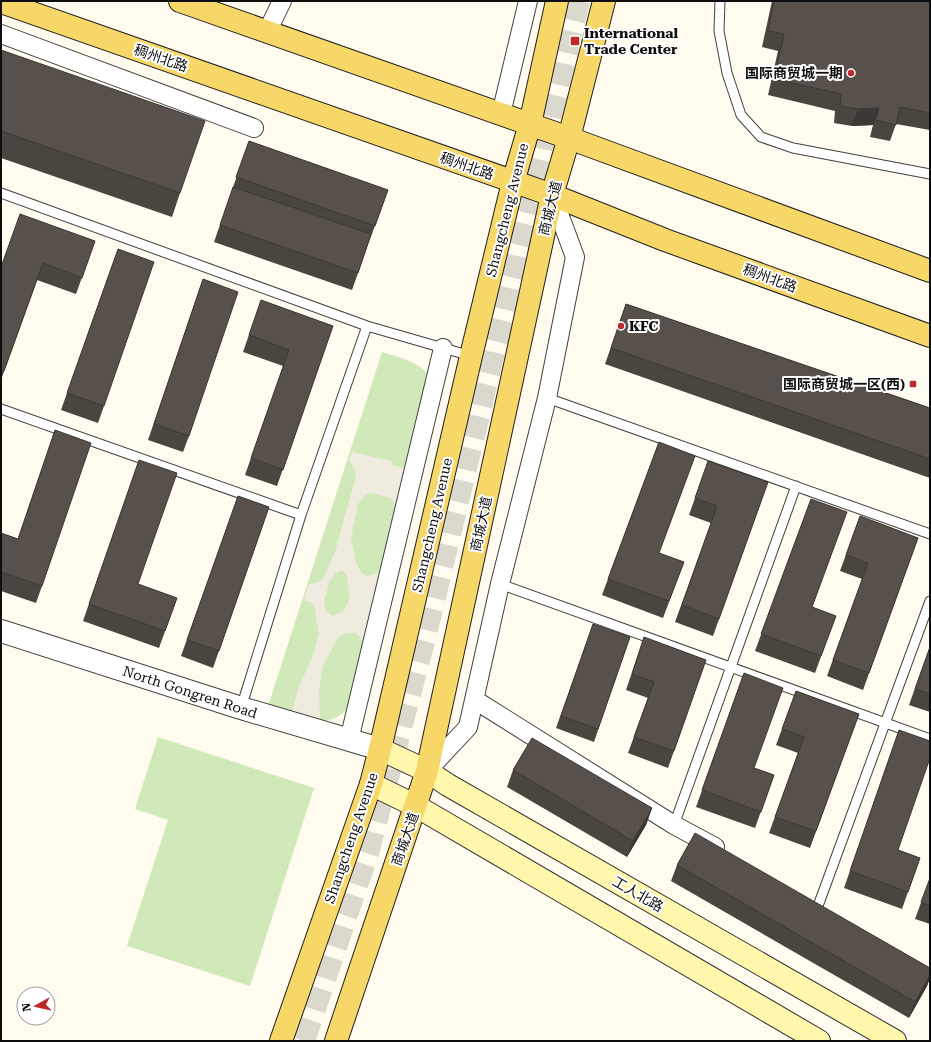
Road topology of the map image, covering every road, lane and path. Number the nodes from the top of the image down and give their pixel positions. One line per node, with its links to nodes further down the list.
1 (180, 1): 8 (main road)
2 (282, 1): 8 (street)
3 (528, 1): 10 (street)
4 (558, 1): 11 (main road, Shangcheng Avenue)
5 (604, 1): 13 (main road, 商城大道)
6 (720, 1): 14 (lane)
7 (1, 2): 15 (main road, 稠州北路)
8 (268, 32): 10 (main road)
9 (1, 34): 12 (street)
10 (501, 114): 11 (main road)
11 (530, 124): 13 (main road); 15 (main road, Shangcheng Avenue)
12 (254, 128)
13 (569, 138): 17 (main road, 商城大道); 18 (main road)
14 (930, 174)
15 (513, 182): 17 (main road, 稠州北路); 22 (main road, Shangcheng Avenue)
16 (1, 193): 19 (lane)
17 (552, 195): 20 (main road, 稠州北路); 23 (street); 38 (main road, 商城大道)
18 (930, 271)
19 (367, 326): 21 (lane); 26 (lane)
20 (930, 336)
21 (443, 348): 22 (lane); 36 (street)
22 (471, 356): 37 (main road, Shangcheng Avenue)
23 (547, 398): 25 (lane); 28 (street)
24 (1, 410): 26 (lane)
25 (796, 486): 27 (lane); 31 (lane)
26 (301, 515): 33 (lane)
27 (930, 534)
28 (500, 584): 31 (lane); 32 (street)
29 (930, 601): 34 (lane)
30 (1, 631): 33 (street, North Gongren Road)
31 (731, 667): 34 (lane); 41 (lane)
32 (475, 700): 38 (street); 41 (street)
33 (241, 708): 36 (street, North Gongren Road)
34 (885, 723): 35 (lane); 43 (lane)
35 (930, 739)
36 (349, 740): 37 (street, North Gongren Road)
37 (380, 750): 38 (main road, 工人北路); 39 (main road, Shangcheng Avenue)
38 (427, 771): 40 (main road, 商城大道); 47 (main road, 工人北路)
39 (370, 784): 40 (main road); 44 (main road, Shangcheng Avenue)
40 (416, 806): 45 (main road, 商城大道); 46 (main road)
41 (674, 824): 42 (street)
42 (729, 856)
43 (818, 906)
44 (281, 1041)
45 (336, 1041)
46 (819, 1041)
47 (895, 1041)

